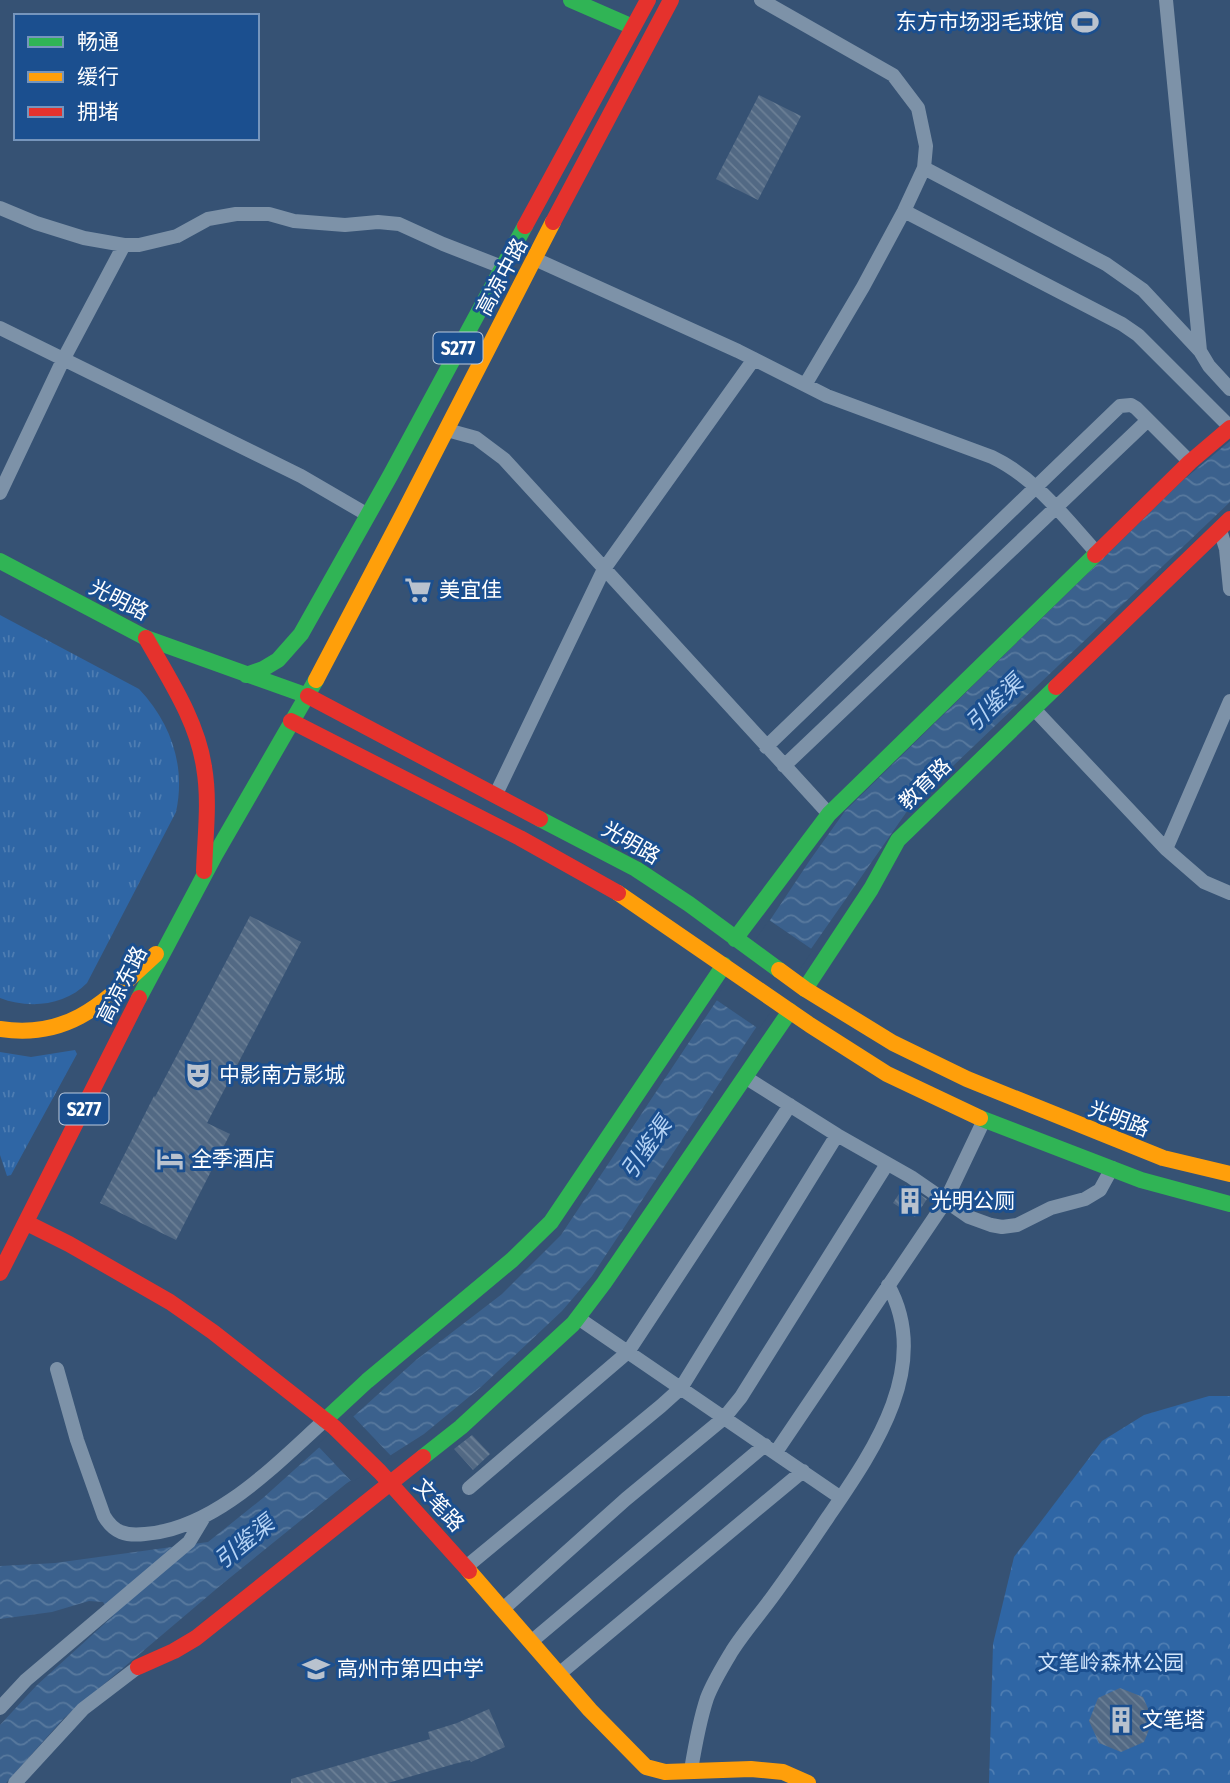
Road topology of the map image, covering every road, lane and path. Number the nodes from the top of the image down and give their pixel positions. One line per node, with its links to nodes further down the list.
1 (571, 0): 6 (main road)
2 (648, 0): 6 (main road, 高凉中路 / S277)
3 (671, 0): 11 (main road, 高凉中路 / S277)
4 (761, 0): 7 (street)
5 (1166, 0): 14 (street)
6 (632, 27): 12 (main road, 高凉中路 / S277)
7 (924, 168): 9 (street); 14 (street)
8 (0, 208): 10 (street)
9 (904, 211): 17 (street); 20 (street)
10 (124, 246): 12 (street); 16 (street)
11 (535, 258): 15 (street); 21 (main road, 高凉中路 / S277)
12 (502, 267): 23 (main road, 高凉中路 / S277)
13 (0, 328): 16 (street)
14 (1200, 351): 18 (street)
15 (754, 359): 17 (street); 32 (street)
16 (63, 360): 26 (street); 28 (street)
17 (805, 385): 24 (street)
18 (1230, 389)
19 (1148, 420): 22 (street); 24 (street); 27 (street)
20 (1230, 428): 22 (main road)
21 (447, 430): 25 (main road, 高凉中路 / S277); 32 (street)
22 (1190, 462): 30 (main road)
23 (390, 476): 25 (main road); 28 (main road, 高凉中路 / S277)
24 (1037, 486): 27 (street); 42 (street)
25 (416, 489): 38 (main road, 高凉中路 / S277)
26 (0, 493)
27 (1057, 509): 30 (street); 44 (street)
28 (368, 515): 37 (main road, 高凉中路 / S277)
29 (1225, 524): 35 (street); 40 (main road, 教育路)
30 (1098, 555): 47 (main road)
31 (0, 561): 33 (main road, 光明路)
32 (604, 569): 42 (street); 46 (street)
33 (23, 575): 34 (main road); 36 (main road, 光明路)
34 (0, 576)
35 (1230, 589)
36 (146, 638): 37 (main road, 光明路); 49 (main road, S277)
37 (246, 675): 38 (main road, 光明路)
38 (308, 696): 41 (main road, 高凉中路 / S277); 43 (main road, 光明路)
39 (1230, 701): 48 (street)
40 (1034, 709): 48 (street); 54 (main road, 教育路)
41 (291, 721): 45 (main road); 49 (main road, 高凉东路 / S277)
42 (766, 747): 44 (street)
43 (425, 757): 45 (main road); 46 (main road, 光明路)
44 (784, 766): 47 (street)
45 (410, 782): 53 (main road)
46 (496, 794): 51 (main road, 光明路)
47 (829, 814): 51 (main road)
48 (1166, 849): 50 (street)
49 (204, 874): 52 (main road, 高凉东路 / S277)
50 (1230, 893)
51 (735, 939): 54 (main road, 光明路)
52 (166, 944): 56 (main road, S277); 66 (main road, 高凉东路 / S277)
53 (729, 968): 55 (main road); 74 (main road)
54 (801, 986): 63 (main road, 光明路)
55 (786, 1008): 57 (main road); 59 (main road)
56 (0, 1029)
57 (745, 1077): 58 (street); 69 (main road)
58 (790, 1105): 60 (street); 70 (street)
59 (984, 1119): 62 (main road); 64 (street)
60 (837, 1135): 61 (street); 72 (street)
61 (887, 1164): 64 (street); 73 (street)
62 (1112, 1168): 64 (street); 65 (main road)
63 (1230, 1174)
64 (946, 1202): 68 (street)
65 (1230, 1204)
66 (27, 1223): 67 (main road, 高凉东路 / S277); 74 (main road, 文笔路)
67 (0, 1273)
68 (888, 1285): 75 (street); 79 (street)
69 (578, 1318): 70 (street); 77 (main road)
70 (628, 1352): 72 (street); 78 (street)
71 (57, 1369): 80 (street)
72 (681, 1388): 73 (street); 81 (street)
73 (724, 1418): 75 (street); 82 (street)
74 (330, 1424): 77 (main road, 文笔路); 80 (street)
75 (771, 1449): 76 (street); 83 (street)
76 (803, 1471): 79 (street); 85 (street)
77 (385, 1477): 81 (main road, 文笔路); 84 (main road)
78 (469, 1488)
79 (841, 1498): 87 (street)
80 (204, 1517): 86 (street)
81 (467, 1567): 82 (main road, 文笔路)
82 (503, 1609): 83 (main road, 文笔路)
83 (532, 1642): 85 (main road, 文笔路)
84 (138, 1667): 88 (street)
85 (559, 1674): 87 (main road, 文笔路)
86 (0, 1708)
87 (691, 1770): 89 (main road, 文笔路)
88 (15, 1783)
89 (808, 1783)

